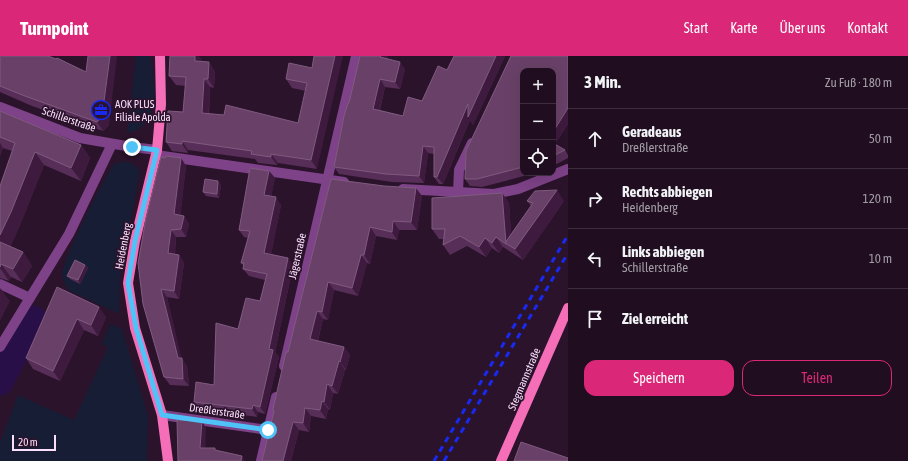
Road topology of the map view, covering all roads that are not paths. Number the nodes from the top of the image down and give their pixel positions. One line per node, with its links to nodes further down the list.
1 (160, 56): 6 (main road, Heidenberg)
2 (356, 56): 8 (street, Jägerstraße)
3 (0, 107): 5 (street, Schillerstraße)
4 (476, 134): 11 (street)
5 (112, 144): 6 (street, Schillerstraße); 13 (street)
6 (156, 152): 8 (street, Schillerstraße); 16 (main road, Heidenberg)
7 (568, 169): 11 (street)
8 (327, 180): 9 (street, Schillerstraße); 17 (street, Jägerstraße)
9 (355, 183)
10 (391, 188): 11 (street)
11 (458, 192)
12 (0, 284): 13 (street)
13 (30, 298): 15 (street)
14 (568, 308): 20 (main road, Stegmannstraße)
15 (0, 347)
16 (162, 415): 17 (street, Dreßlerstraße); 18 (main road, Heidenberg)
17 (268, 430): 19 (street, Jägerstraße)
18 (168, 461)
19 (261, 461)
20 (501, 461)

